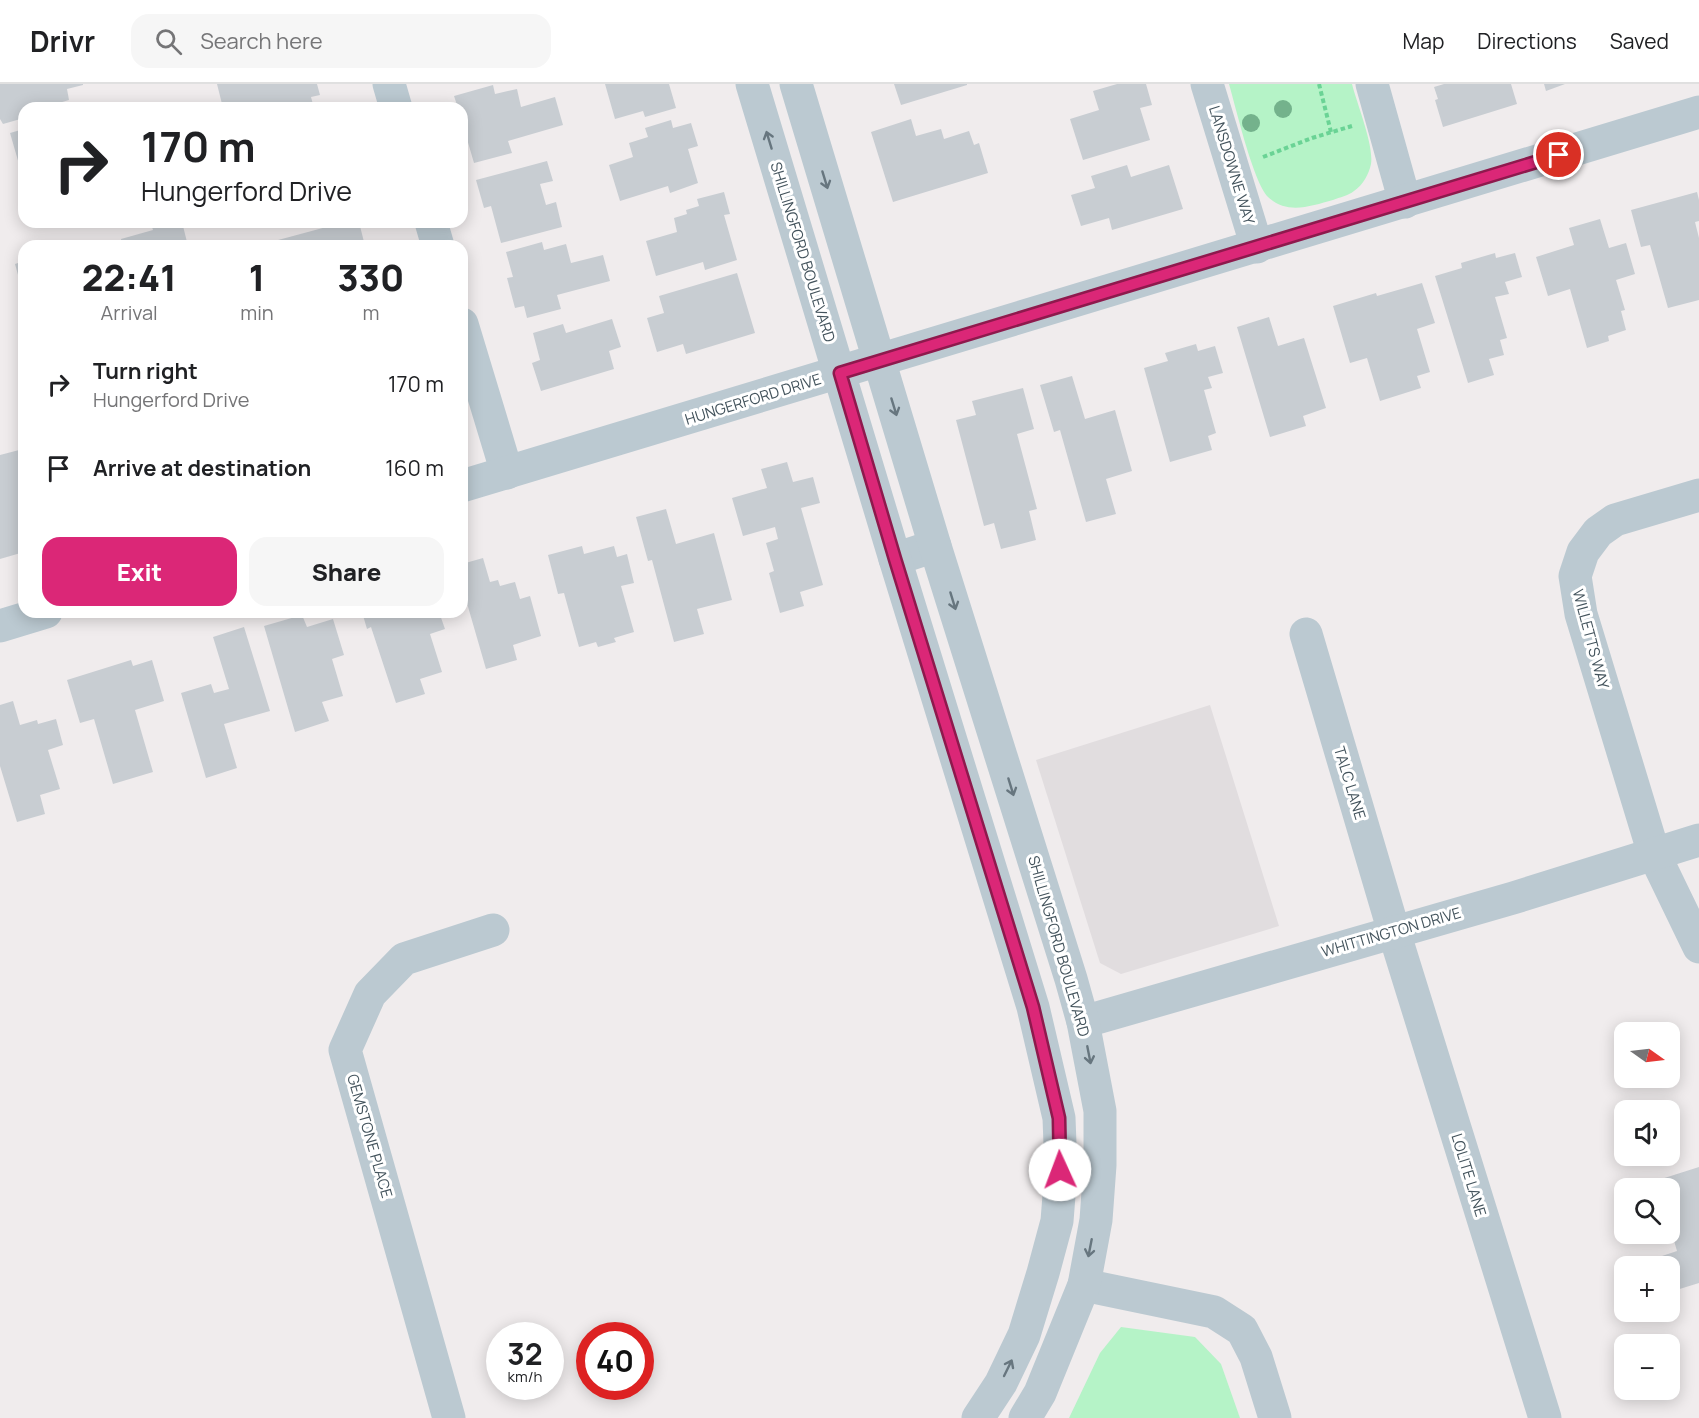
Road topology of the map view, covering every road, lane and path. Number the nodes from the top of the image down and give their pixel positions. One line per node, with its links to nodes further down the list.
1 (389, 84): 7 (street)
2 (752, 84): 16 (street, SHILLINGFORD BOULEVARD, one-way to 2)
3 (796, 84): 15 (street, SHILLINGFORD BOULEVARD, one-way to 15)
4 (1207, 84): 11 (street, LANSDOWNE WAY)
5 (1319, 84): 10 (path)
6 (1372, 84): 9 (street)
7 (394, 102)
8 (1699, 112): 12 (street, HUNGERFORD DRIVE)
9 (1381, 116): 10 (path); 12 (street)
10 (1331, 132): 11 (path)
11 (1232, 168): 13 (street, LANSDOWNE WAY)
12 (1405, 202): 13 (street, HUNGERFORD DRIVE)
13 (1257, 247): 15 (street, HUNGERFORD DRIVE)
14 (468, 344): 17 (street)
15 (880, 361): 16 (street, HUNGERFORD DRIVE); 20 (street, SHILLINGFORD BOULEVARD, one-way to 20)
16 (840, 373): 17 (street, HUNGERFORD DRIVE); 21 (street, SHILLINGFORD BOULEVARD)
17 (507, 473): 18 (street, HUNGERFORD DRIVE)
18 (468, 484)
19 (1699, 495): 26 (street, WILLETTS WAY)
20 (935, 546): 21 (street); 30 (street, SHILLINGFORD BOULEVARD, one-way to 30)
21 (895, 559): 33 (street, SHILLINGFORD BOULEVARD, one-way to 21)
22 (26, 618): 23 (street)
23 (0, 626)
24 (1306, 634): 28 (street, TALC LANE)
25 (1699, 840): 26 (street, WHITTINGTON DRIVE)
26 (1654, 854): 28 (street, WHITTINGTON DRIVE); 29 (street, WILLETTS WAY)
27 (494, 930): 32 (street, GEMSTONE PLACE)
28 (1394, 932): 30 (street, WHITTINGTON DRIVE); 36 (street, LOLITE LANE)
29 (1699, 947)
30 (1083, 1022): 31 (street, SHILLINGFORD BOULEVARD, one-way to 31)
31 (1084, 1285): 34 (street, SHILLINGFORD BOULEVARD); 35 (street)
32 (449, 1418)
33 (978, 1418)
34 (1025, 1418)
35 (1275, 1418)
36 (1545, 1418)

